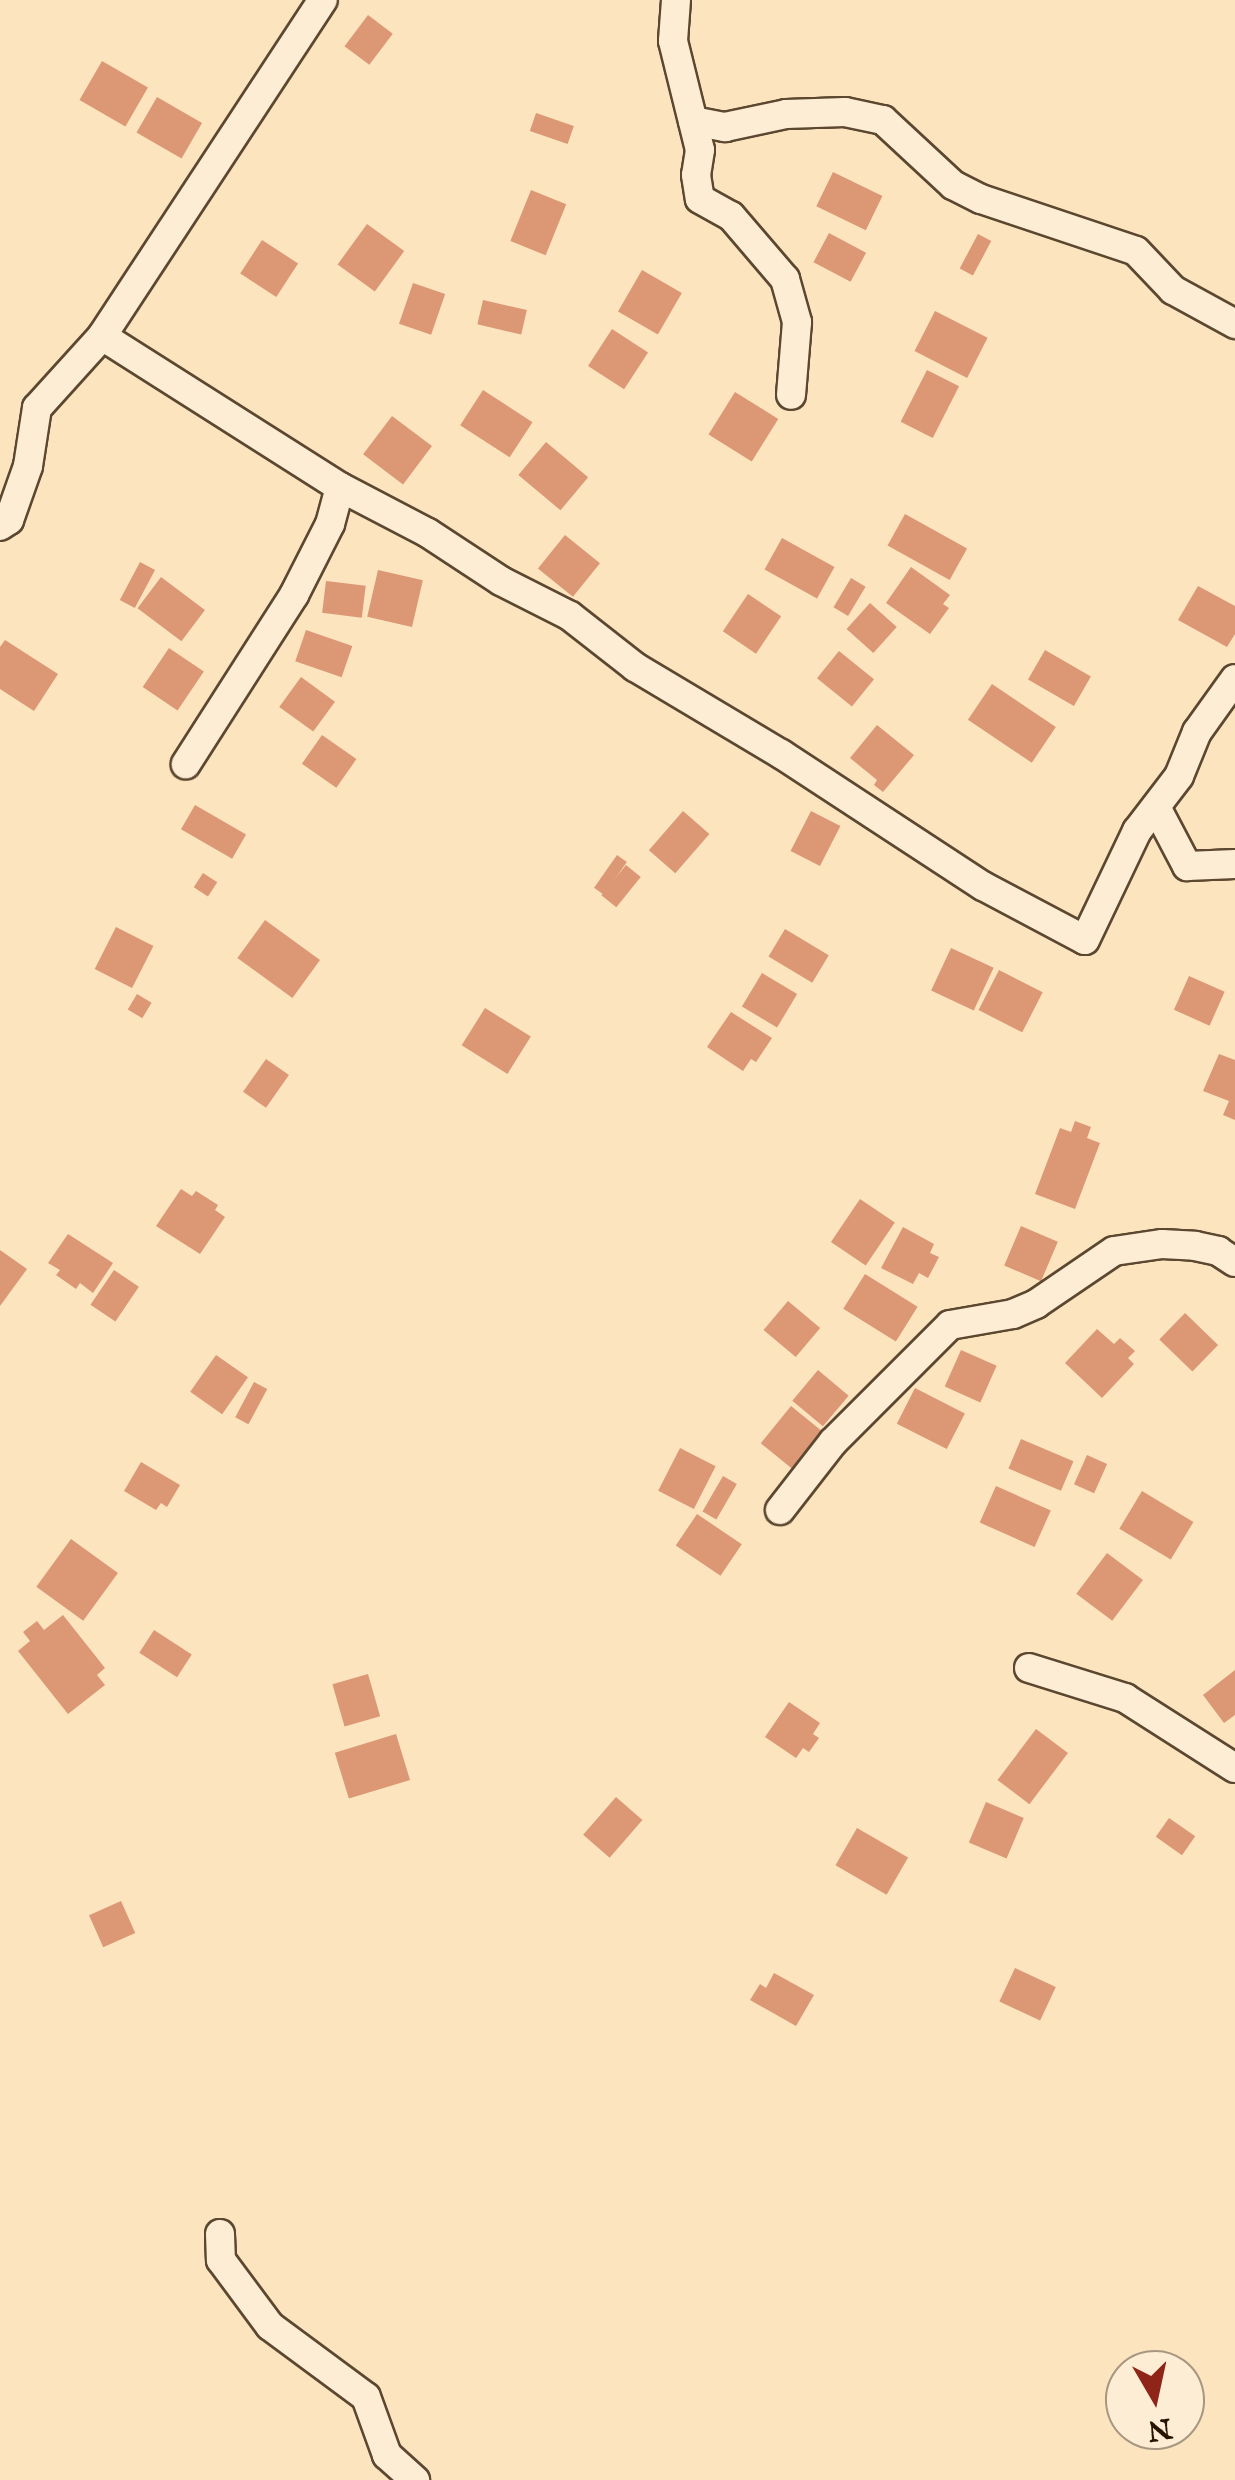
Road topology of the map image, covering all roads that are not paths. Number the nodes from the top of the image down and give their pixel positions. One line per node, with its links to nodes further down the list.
1 (324, 0): 5 (street)
2 (676, 0): 3 (street)
3 (693, 121): 4 (street); 6 (street)
4 (1235, 324)
5 (102, 336): 7 (street); 8 (street)
6 (791, 395)
7 (340, 487): 10 (street); 11 (street)
8 (0, 526)
9 (1235, 679): 11 (street)
10 (186, 764)
11 (1156, 807): 12 (street)
12 (1235, 864)
13 (1235, 1262): 14 (street)
14 (780, 1510)
15 (1028, 1668): 16 (street)
16 (1235, 1768)
17 (220, 2234): 18 (street)
18 (415, 2480)

